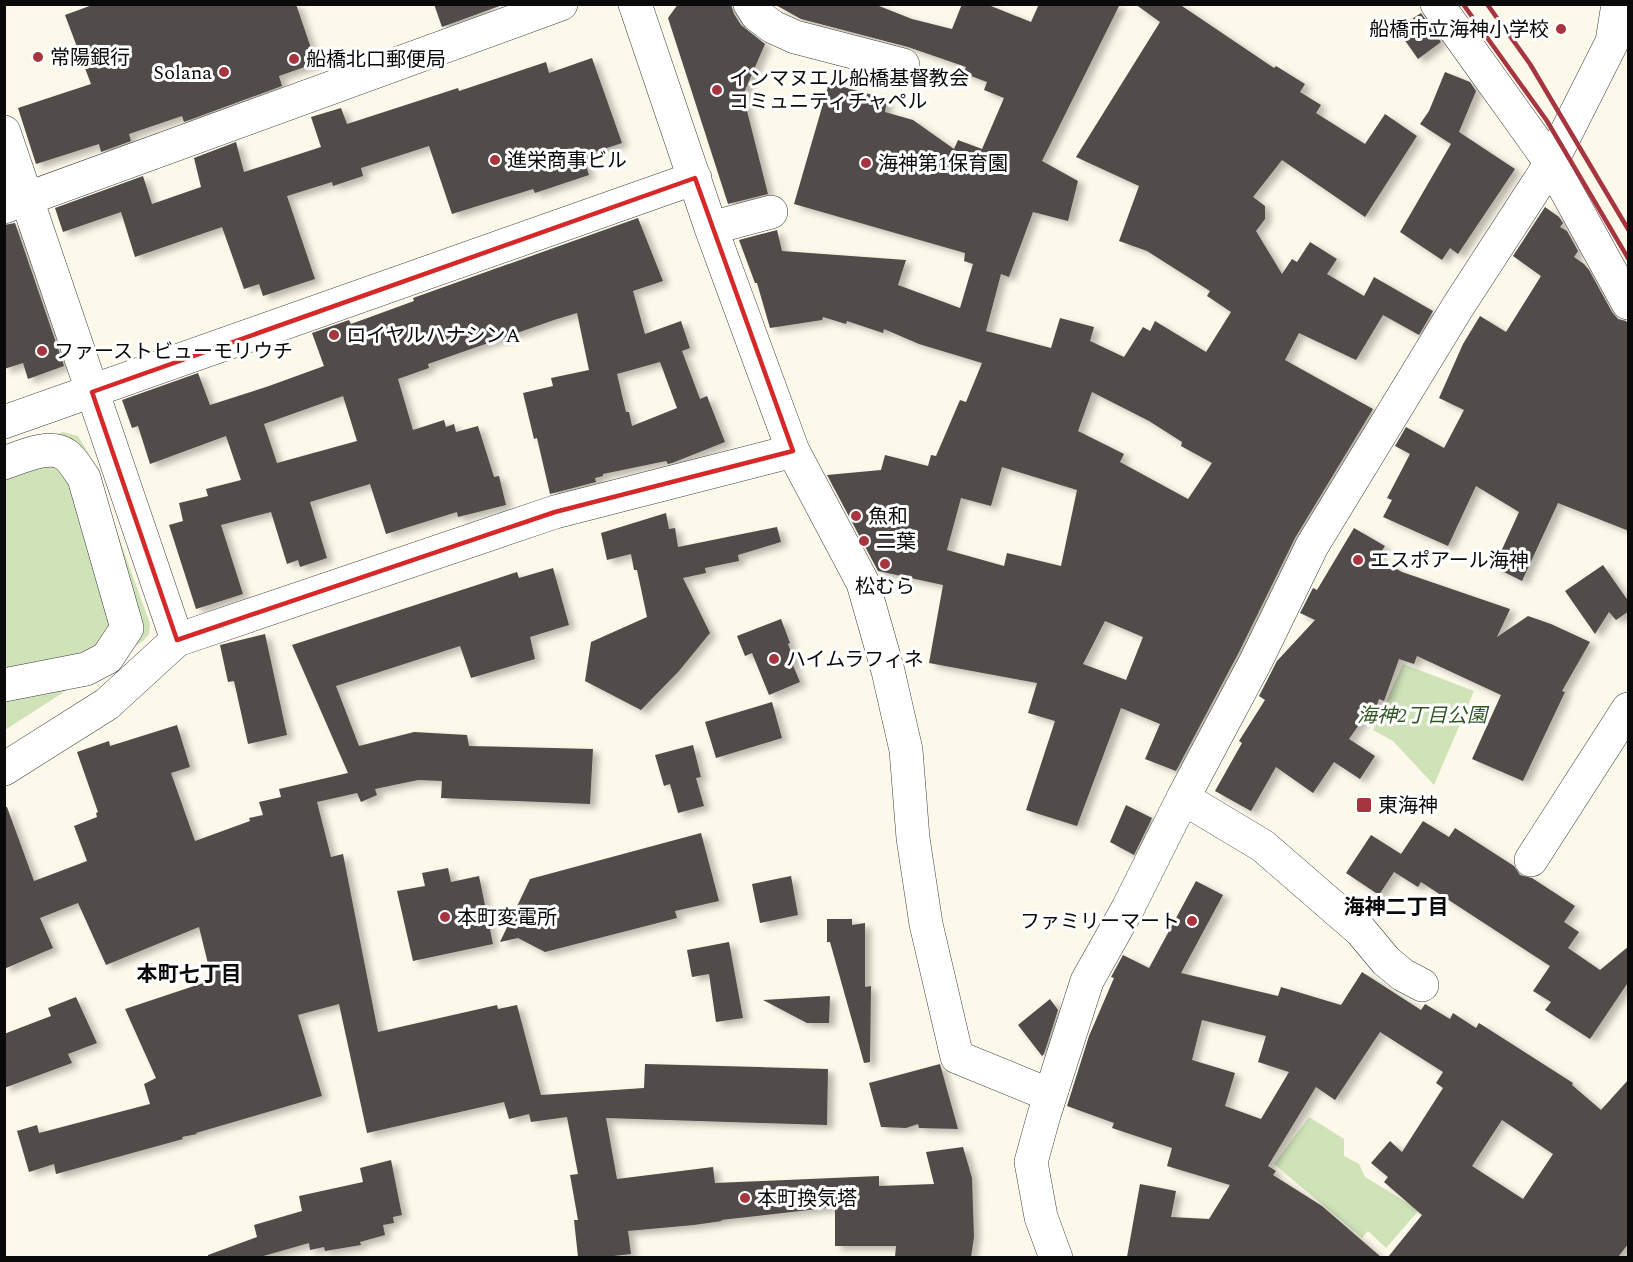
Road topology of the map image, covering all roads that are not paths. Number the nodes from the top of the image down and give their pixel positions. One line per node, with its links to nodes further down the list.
1 (561, 4): 10 (street)
2 (635, 4): 9 (street)
3 (750, 4): 6 (street)
4 (1437, 4): 8 (street)
5 (1618, 4): 8 (street)
6 (903, 65)
7 (4, 132): 10 (street)
8 (1551, 163): 13 (street); 22 (street)
9 (695, 178): 12 (street); 14 (street)
10 (16, 202): 14 (street)
11 (771, 212): 12 (street)
12 (711, 228): 16 (street)
13 (1629, 303)
14 (92, 392): 15 (street); 18 (street)
15 (4, 422)
16 (793, 451): 18 (street); 25 (street)
17 (4, 463): 19 (street)
18 (177, 640): 21 (street)
19 (4, 685)
20 (1629, 709): 23 (street)
21 (4, 769)
22 (1183, 798): 24 (street); 25 (street)
23 (1531, 860)
24 (1422, 985)
25 (1050, 1095): 26 (street)
26 (1056, 1257)

